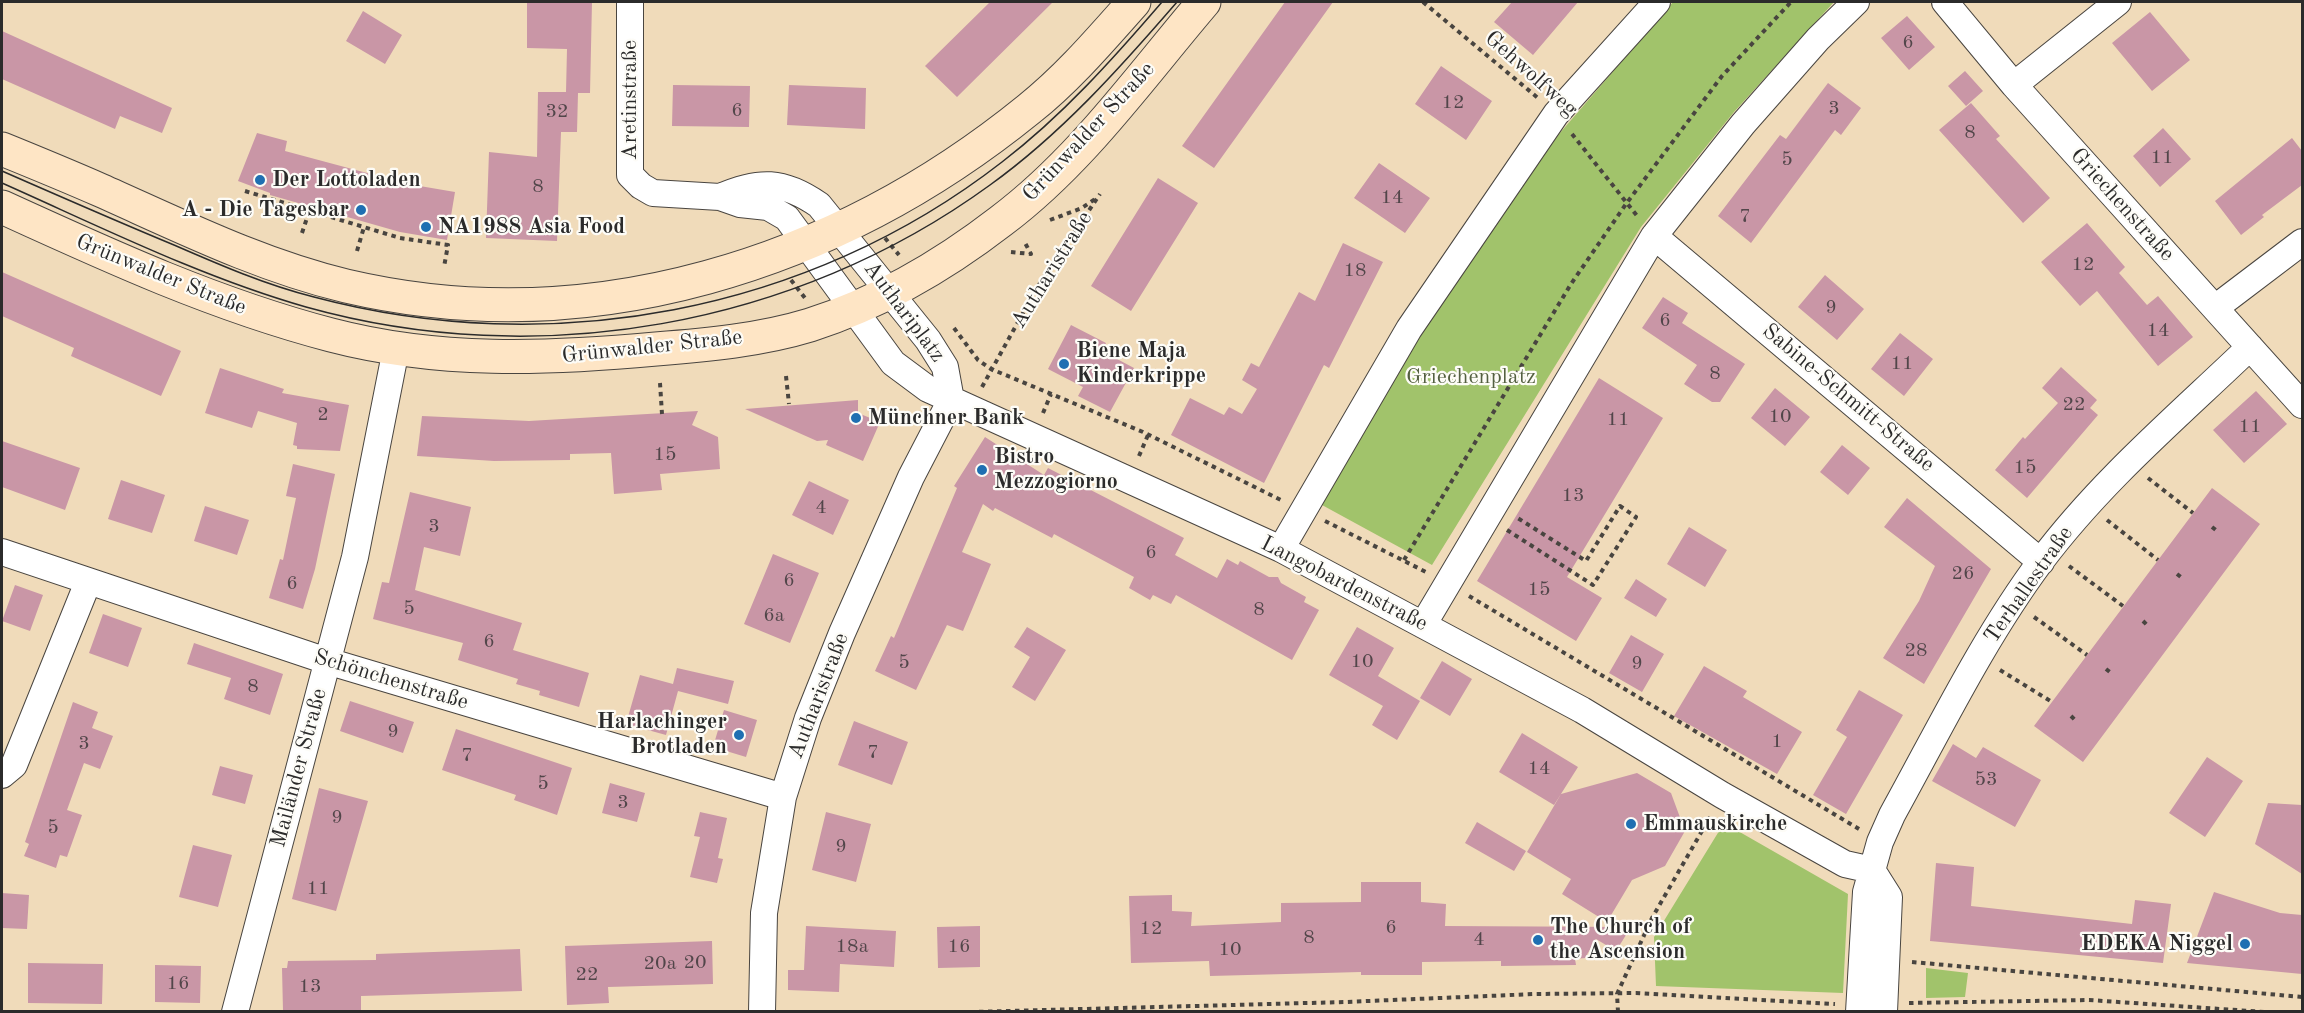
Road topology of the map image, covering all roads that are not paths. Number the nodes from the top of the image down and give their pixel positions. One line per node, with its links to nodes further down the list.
1 (630, 2): 10 (street, Aretinstraße)
2 (1134, 2): 12 (main road)
3 (1204, 2): 16 (main road, Grünwalder Straße)
4 (1657, 2): 23 (street)
5 (1856, 2): 13 (street)
6 (1945, 2): 8 (street, Griechenstraße)
7 (2118, 2): 8 (street)
8 (2014, 85): 18 (street, Griechenstraße)
9 (2, 149): 15 (main road)
10 (720, 196): 12 (street, Authariplatz); 15 (street, Authariplatz)
11 (2, 207): 20 (main road, Grünwalder Straße)
12 (854, 221): 15 (main road); 16 (street, Authariplatz)
13 (1654, 236): 25 (street, Sabine-Schmitt-Straße); 27 (street)
14 (2302, 242): 18 (street)
15 (805, 243): 17 (street, Authariplatz)
16 (903, 285): 17 (main road, Grünwalder Straße); 21 (street, Authariplatz)
17 (853, 308): 20 (main road, Grünwalder Straße); 21 (street, Authariplatz)
18 (2215, 308): 19 (street, Griechenstraße)
19 (2250, 347): 22 (street, Griechenstraße); 25 (street, Terhallestraße)
20 (396, 349): 28 (street, Mailänder Straße)
21 (961, 405): 23 (street, Langobardenstraße); 30 (street, Autharistraße)
22 (2302, 405)
23 (1281, 549): 27 (street, Langobardenstraße)
24 (2, 552): 26 (street, Schönchenstraße)
25 (2045, 557): 31 (street, Terhallestraße)
26 (88, 582): 28 (street, Schönchenstraße); 29 (street)
27 (1423, 624): 31 (street, Langobardenstraße)
28 (327, 661): 30 (street, Schönchenstraße); 33 (street, Mailänder Straße)
29 (2, 775)
30 (783, 796): 34 (street, Autharistraße)
31 (1872, 870): 32 (street, Terhallestraße); 32 (street)
32 (1871, 1008)
33 (236, 1011)
34 (762, 1011)

